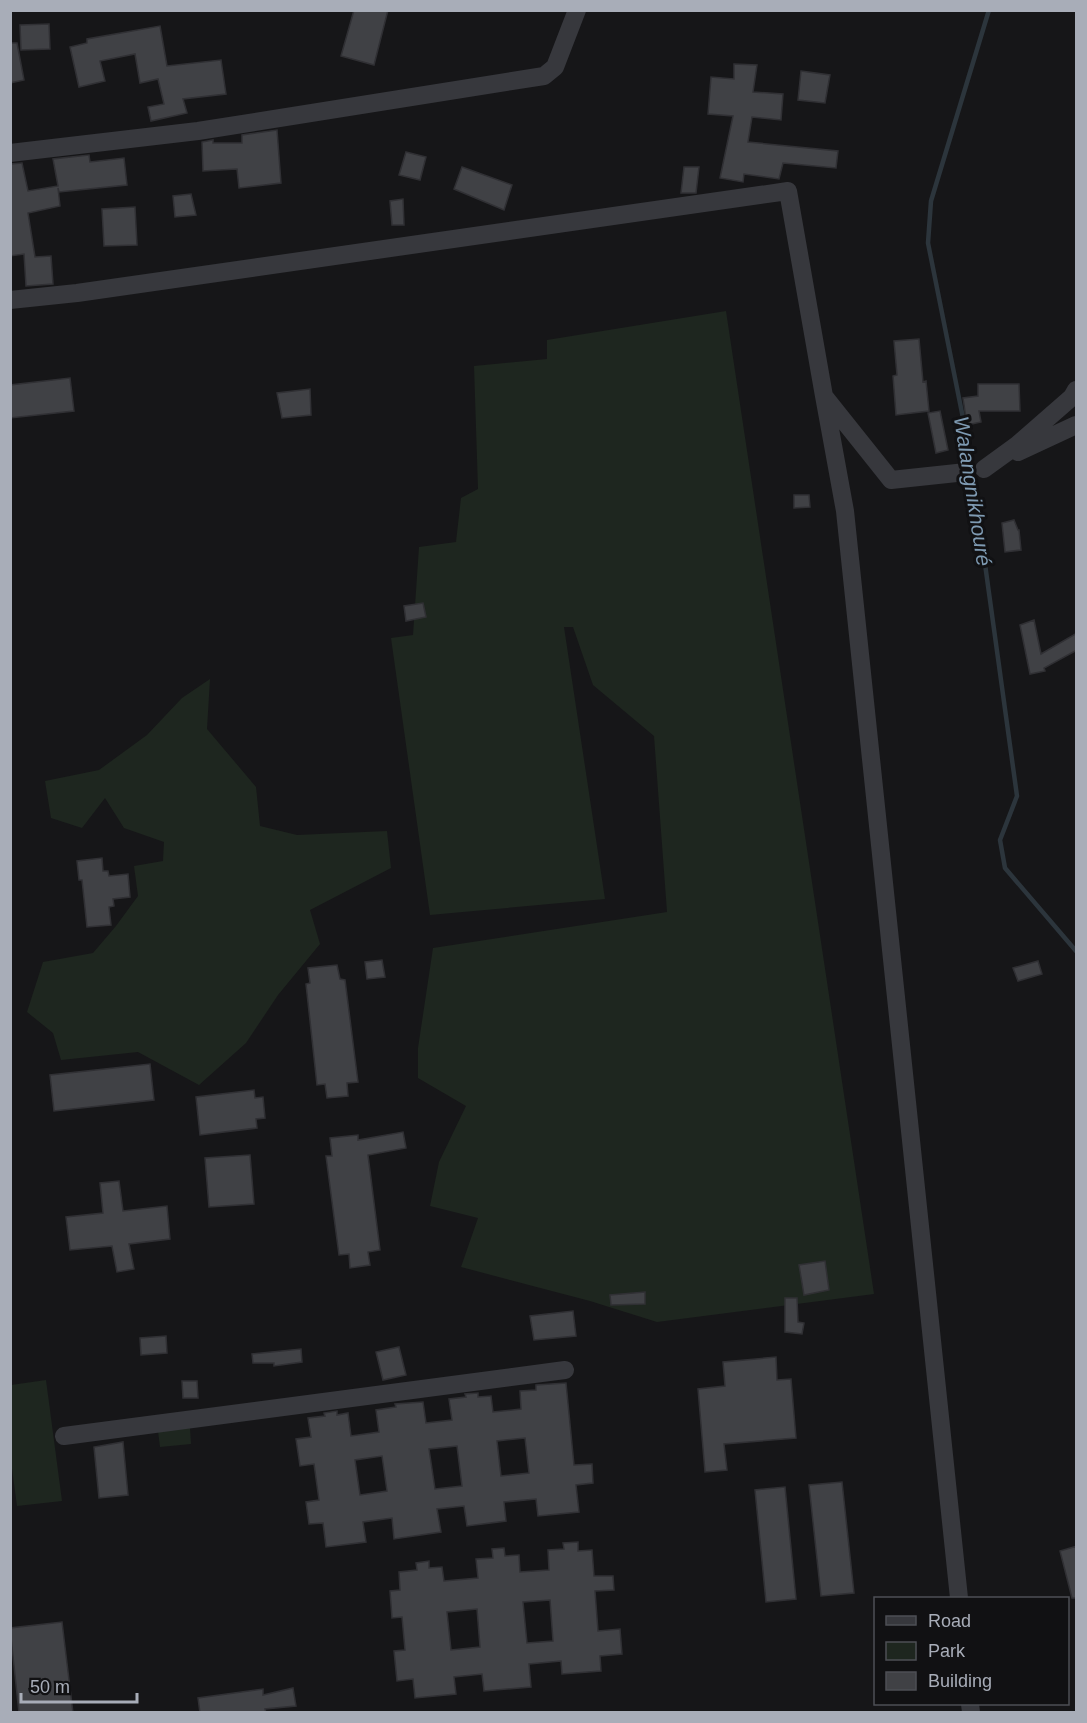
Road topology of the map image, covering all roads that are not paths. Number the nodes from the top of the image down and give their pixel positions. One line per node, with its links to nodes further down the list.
1 (577, 10): 2 (street)
2 (10, 153)
3 (10, 300): 5 (street)
4 (1077, 390): 6 (street)
5 (824, 396): 7 (street); 10 (street)
6 (1077, 424)
7 (966, 472)
8 (565, 1370): 9 (street)
9 (64, 1436)
10 (959, 1597)

